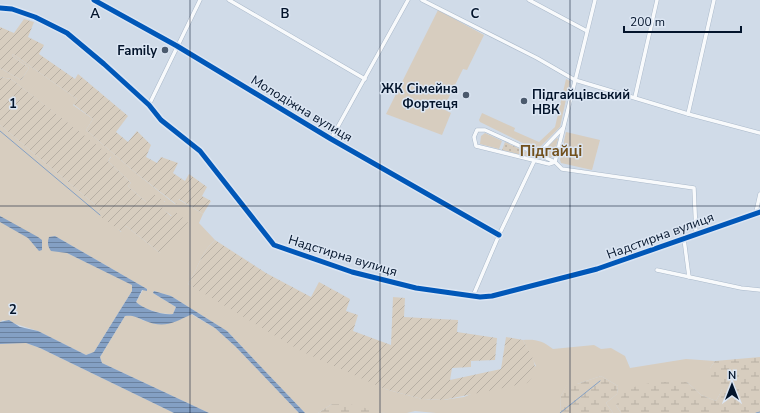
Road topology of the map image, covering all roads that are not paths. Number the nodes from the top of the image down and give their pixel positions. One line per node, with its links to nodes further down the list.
1 (94, 0): 12 (street, Молодіжна вулиця)
2 (200, 0): 12 (street)
3 (229, 0): 13 (street)
4 (408, 0): 13 (street)
5 (422, 0): 14 (street)
6 (529, 0): 11 (street)
7 (595, 0): 11 (street)
8 (657, 0): 15 (street)
9 (714, 0): 17 (street)
10 (0, 8): 16 (street, Надстирна вулиця)
11 (587, 31): 14 (street)
12 (177, 46): 16 (street); 20 (street, Молодіжна вулиця)
13 (365, 79): 20 (street)
14 (575, 80): 15 (street); 18 (street)
15 (635, 97): 17 (street)
16 (150, 105): 32 (street, Надстирна вулиця)
17 (688, 114): 19 (street)
18 (563, 128): 21 (street); 23 (street)
19 (760, 133)
20 (331, 140): 27 (street, Молодіжна вулиця)
21 (537, 155): 22 (street); 22 (street); 23 (street)
22 (535, 161): 23 (street); 27 (street)
23 (555, 162): 26 (street)
24 (760, 194): 25 (street)
25 (758, 212): 26 (street, Надстирна вулиця)
26 (696, 233): 28 (street, Надстирна вулиця)
27 (499, 235): 32 (street)
28 (684, 239): 30 (street); 32 (street, Надстирна вулиця)
29 (657, 270): 30 (street)
30 (689, 276): 31 (street)
31 (760, 290)
32 (473, 296)

